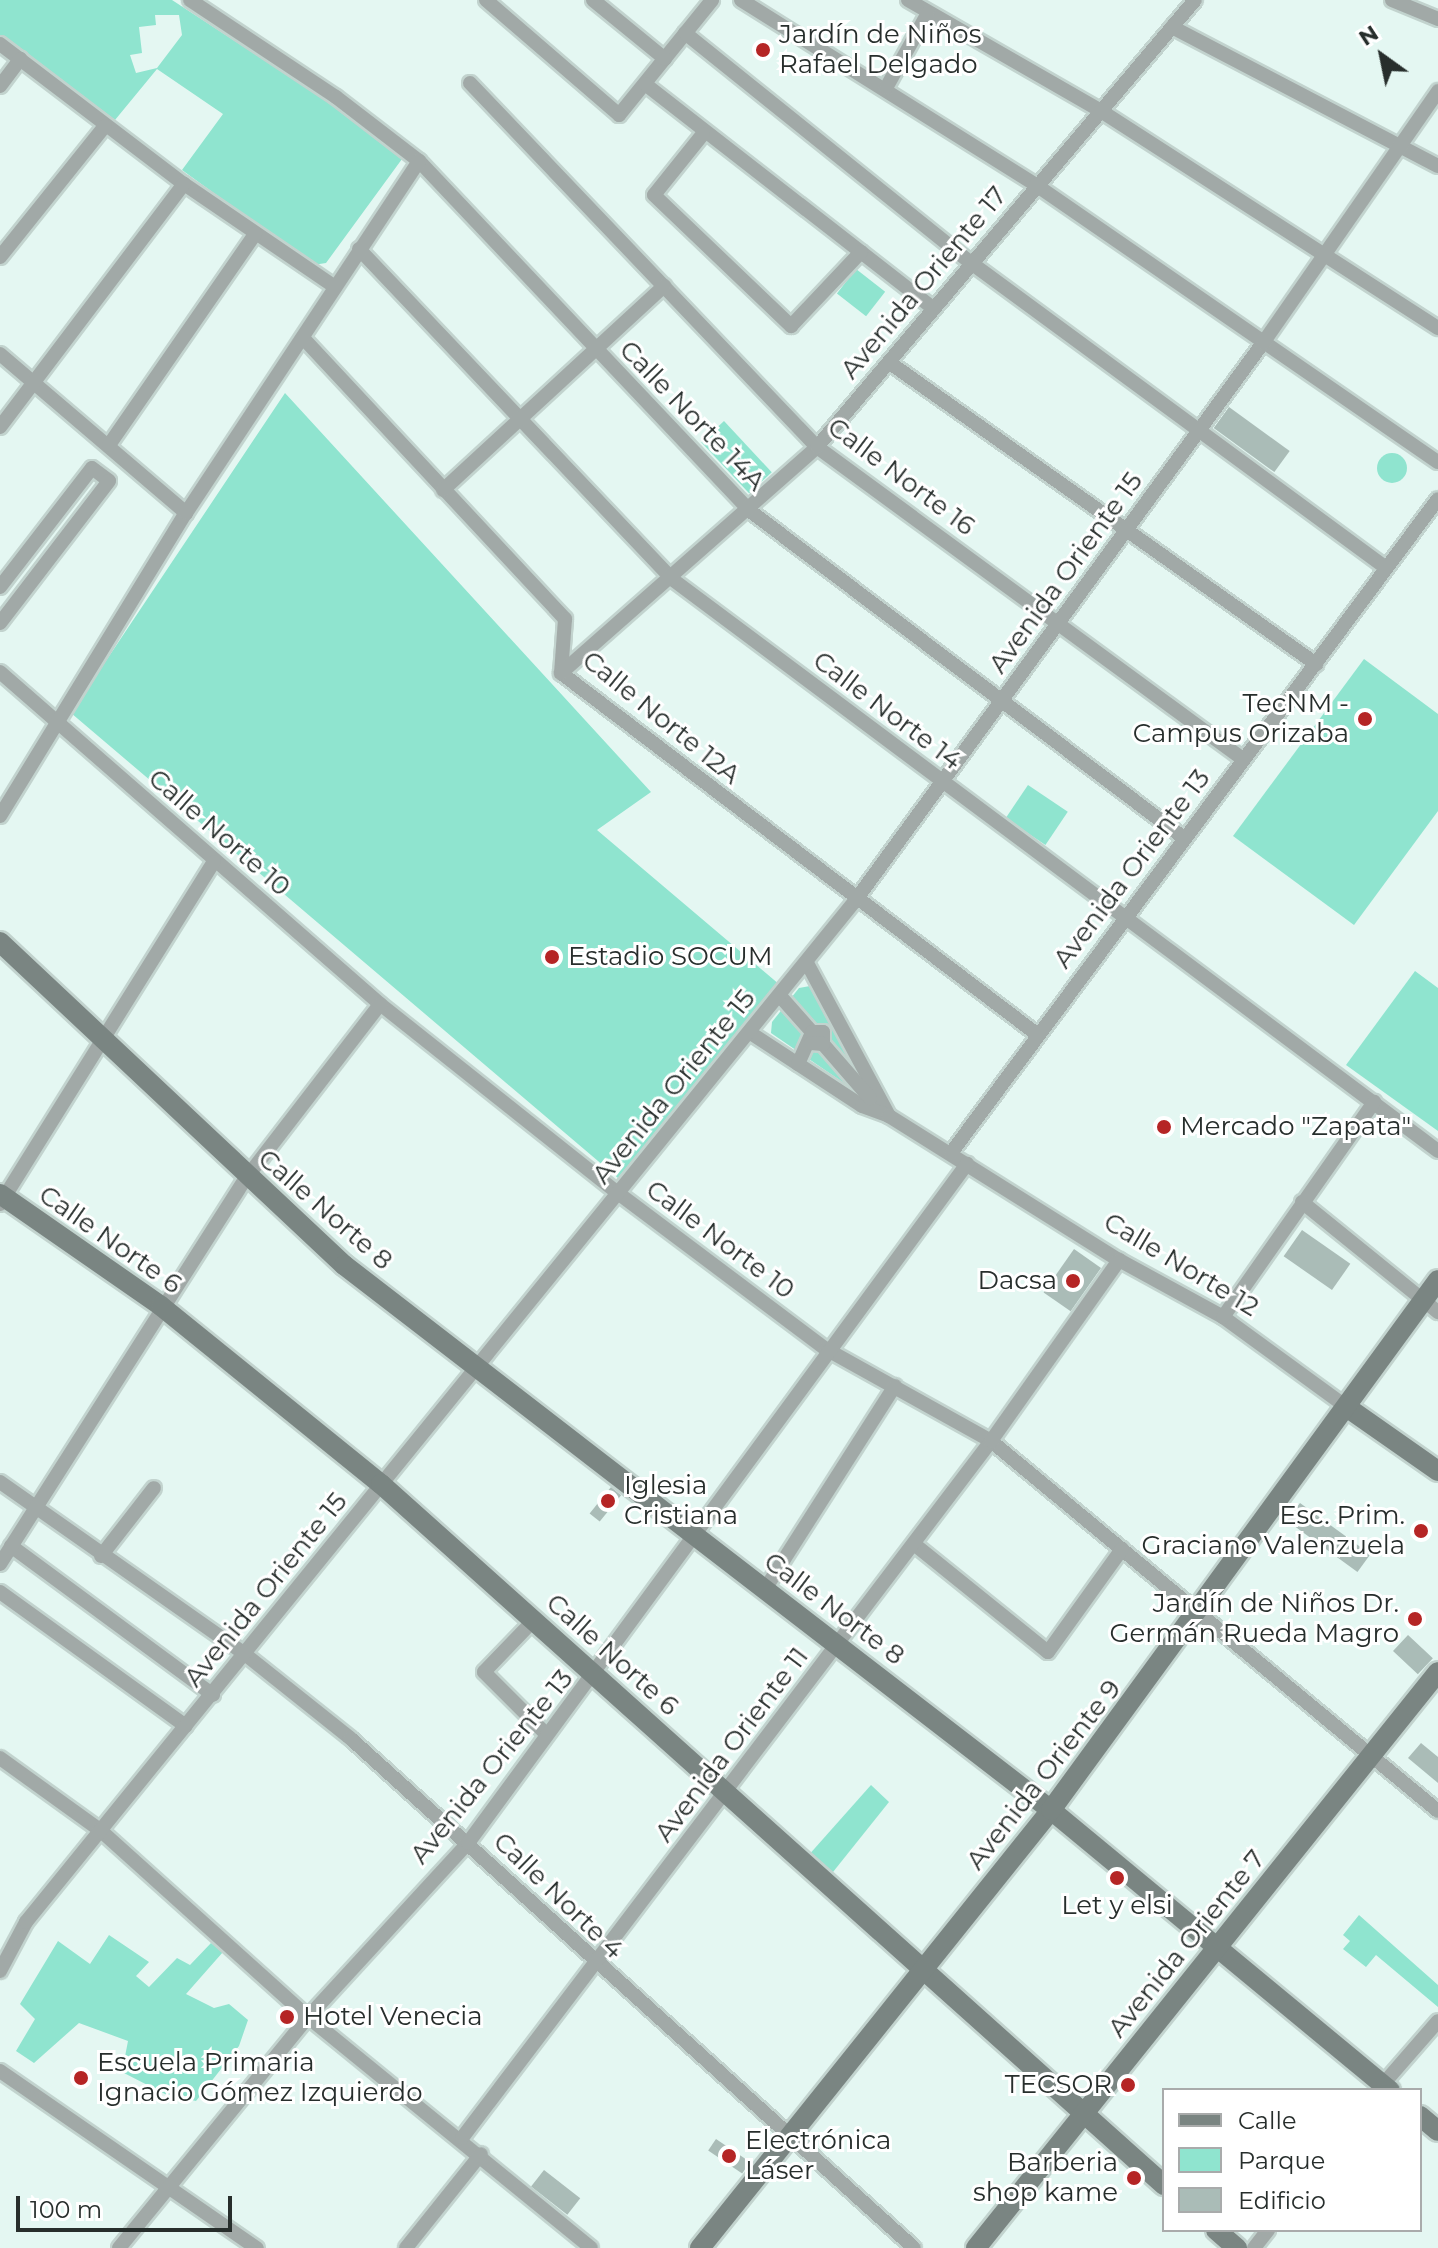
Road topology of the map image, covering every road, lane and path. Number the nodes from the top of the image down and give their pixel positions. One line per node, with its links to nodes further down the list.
1 (190, 0): 26 (street, Calle Norte 14A)
2 (486, 0): 18 (street)
3 (593, 0): 16 (street)
4 (692, 0): 9 (street)
5 (741, 0): 20 (street)
6 (908, 0): 10 (street)
7 (1195, 0): 12 (street, Avenida Oriente 17)
8 (1392, 0): 11 (street)
9 (708, 5): 13 (street)
10 (928, 13): 20 (street); 22 (street)
11 (1438, 19)
12 (1172, 27): 22 (street, Avenida Oriente 17); 25 (street)
13 (685, 33): 16 (street); 35 (street)
14 (0, 44): 15 (street)
15 (20, 59): 19 (street); 23 (street)
16 (665, 59): 18 (street)
17 (470, 83): 36 (street, Calle Norte 16)
18 (645, 84): 24 (street)
19 (0, 86)
20 (886, 88): 29 (street)
21 (1438, 91): 25 (street, Avenida Oriente 15)
22 (1101, 111): 29 (street, Avenida Oriente 17); 33 (street)
23 (105, 126): 28 (street); 34 (street)
24 (703, 134): 32 (street); 32 (street)
25 (1403, 143): 27 (street); 33 (street, Avenida Oriente 15)
26 (419, 161): 31 (street); 42 (street, Calle Norte 14A)
27 (1438, 166)
28 (184, 184): 30 (street); 45 (street)
29 (1036, 185): 35 (street, Avenida Oriente 17); 41 (street)
30 (255, 234): 37 (street); 49 (street)
31 (359, 249): 37 (street); 46 (street, Calle Norte 14)
32 (861, 252): 38 (street)
33 (1324, 253): 39 (street); 41 (street, Avenida Oriente 15)
34 (0, 257)
35 (974, 265): 38 (street, Avenida Oriente 17); 48 (street)
36 (664, 286): 42 (street); 50 (street, Calle Norte 16)
37 (335, 287): 40 (street)
38 (934, 309): 44 (street, Avenida Oriente 17)
39 (1438, 328)
40 (304, 339): 52 (street, Calle Norte 12A); 55 (street)
41 (1263, 343): 48 (street, Avenida Oriente 15); 51 (street)
42 (596, 351): 46 (street); 54 (street, Calle Norte 14A)
43 (0, 354): 45 (street)
44 (890, 363): 50 (street, Avenida Oriente 17); 56 (street)
45 (33, 381): 47 (street); 49 (street)
46 (521, 421): 52 (street); 60 (street, Calle Norte 14)
47 (0, 427)
48 (1199, 429): 56 (street, Avenida Oriente 15); 59 (street)
49 (109, 445): 55 (street)
50 (817, 447): 54 (street, Avenida Oriente 17); 63 (street, Calle Norte 16)
51 (1438, 462)
52 (443, 490): 66 (street, Calle Norte 12A)
53 (1438, 499): 59 (street, Avenida Oriente 13)
54 (750, 511): 60 (street, Avenida Oriente 17); 67 (street, Calle Norte 14A)
55 (186, 513): 68 (street)
56 (1129, 526): 63 (street, Avenida Oriente 15); 64 (street)
57 (34, 542): 58 (street); 58 (street); 61 (street)
58 (52, 555): 62 (street)
59 (1386, 568): 64 (street, Avenida Oriente 13)
60 (672, 579): 66 (street, Avenida Oriente 17); 70 (street, Calle Norte 14)
61 (0, 587)
62 (0, 623)
63 (1058, 623): 67 (street, Avenida Oriente 15); 69 (street, Calle Norte 16)
64 (1316, 664): 69 (street, Avenida Oriente 13)
65 (0, 672): 68 (street, Calle Norte 10)
66 (561, 673): 74 (street, Calle Norte 12A)
67 (1002, 703): 70 (street, Avenida Oriente 15); 72 (street, Calle Norte 14A)
68 (58, 724): 71 (street); 73 (street, Calle Norte 10)
69 (1244, 760): 72 (street, Avenida Oriente 13)
70 (944, 784): 74 (street, Avenida Oriente 15); 75 (street, Calle Norte 14)
71 (0, 816)
72 (1184, 838): 75 (street, Avenida Oriente 13)
73 (214, 862): 79 (street, Calle Norte 10); 83 (street)
74 (855, 901): 77 (street, Avenida Oriente 15); 82 (street, Calle Norte 12A)
75 (1127, 916): 82 (street, Avenida Oriente 13); 87 (street, Calle Norte 14)
76 (0, 942): 83 (street, Calle Norte 8)
77 (807, 963): 78 (street, Avenida Oriente 15); 80 (street)
78 (780, 996): 81 (street, Avenida Oriente 15); 84 (street)
79 (380, 1004): 92 (street); 93 (street, Calle Norte 10)
80 (841, 1022): 84 (street); 86 (street)
81 (749, 1032): 85 (street, Calle Norte 12); 93 (street, Avenida Oriente 15)
82 (1038, 1035): 90 (street, Avenida Oriente 13)
83 (108, 1038): 92 (street, Calle Norte 8); 94 (street)
84 (817, 1038): 85 (street); 86 (street)
85 (798, 1064): 86 (street, Calle Norte 12)
86 (871, 1097): 88 (street); 88 (street, Calle Norte 12)
87 (1374, 1102): 89 (street, Calle Norte 14); 95 (street)
88 (889, 1116): 90 (street, Calle Norte 12)
89 (1438, 1151)
90 (951, 1153): 91 (street, Calle Norte 12)
91 (967, 1164): 96 (street, Calle Norte 12); 101 (street, Avenida Oriente 13)
92 (247, 1177): 98 (street); 102 (street, Calle Norte 8)
93 (618, 1193): 101 (street, Calle Norte 10); 102 (street, Avenida Oriente 15)
94 (1, 1199): 98 (street, Calle Norte 6)
95 (1302, 1202): 99 (street); 100 (street)
96 (1119, 1260): 100 (street, Calle Norte 12); 105 (street, Avenida Oriente 11)
97 (1438, 1280): 99 (street, Avenida Oriente 9)
98 (161, 1306): 108 (street, Calle Norte 6); 110 (street)
99 (1431, 1306): 104 (street, Avenida Oriente 9)
100 (1223, 1317): 104 (street, Calle Norte 12)
101 (826, 1349): 103 (street, Calle Norte 10); 111 (street, Avenida Oriente 13)
102 (479, 1365): 108 (street, Avenida Oriente 15); 111 (street, Calle Norte 8)
103 (895, 1386): 105 (street, Calle Norte 10); 117 (street)
104 (1348, 1408): 106 (street, Calle Norte 12); 119 (street, Avenida Oriente 9)
105 (991, 1441): 112 (street, Avenida Oriente 11); 114 (street, Calle Norte 10)
106 (1438, 1471)
107 (0, 1482): 110 (street, Calle Norte 4)
108 (381, 1484): 120 (street, Calle Norte 6); 122 (street, Avenida Oriente 15)
109 (154, 1488): 115 (street)
110 (33, 1508): 113 (street); 115 (street, Calle Norte 4)
111 (698, 1537): 117 (street, Calle Norte 8); 124 (street, Avenida Oriente 13)
112 (914, 1544): 114 (street); 121 (street, Avenida Oriente 11)
113 (11, 1546): 116 (street); 125 (street)
114 (1122, 1549): 119 (street, Calle Norte 10)
115 (101, 1556): 122 (street, Calle Norte 4)
116 (0, 1564)
117 (765, 1589): 121 (street, Calle Norte 8)
118 (0, 1592): 126 (street)
119 (1201, 1612): 128 (street, Calle Norte 10); 131 (street, Avenida Oriente 9)
120 (534, 1620): 124 (street, Calle Norte 6); 127 (street)
121 (838, 1644): 130 (street, Avenida Oriente 11); 131 (street, Calle Norte 8)
122 (246, 1655): 125 (street, Avenida Oriente 15); 134 (street, Calle Norte 4)
123 (1438, 1672): 128 (street, Avenida Oriente 7)
124 (596, 1677): 127 (street, Avenida Oriente 13); 130 (street, Calle Norte 6)
125 (213, 1695): 126 (street, Avenida Oriente 15)
126 (186, 1726): 133 (street, Avenida Oriente 15)
127 (545, 1733): 134 (street, Avenida Oriente 13)
128 (1374, 1757): 132 (street, Calle Norte 10); 135 (street, Avenida Oriente 7)
129 (0, 1758): 133 (street)
130 (727, 1793): 136 (street, Avenida Oriente 11); 138 (street, Calle Norte 6)
131 (1051, 1810): 135 (street, Calle Norte 8); 138 (street, Avenida Oriente 9)
132 (1438, 1811)
133 (100, 1830): 137 (street, Avenida Oriente 15); 139 (street)
134 (468, 1843): 136 (street, Calle Norte 4); 139 (street, Avenida Oriente 13)
135 (1218, 1945): 142 (street, Calle Norte 8); 143 (street, Avenida Oriente 7)
136 (596, 1966): 146 (street, Avenida Oriente 11); 147 (street, Calle Norte 4)
137 (0, 1971)
138 (922, 1973): 143 (street, Calle Norte 6); 147 (street, Avenida Oriente 9)
139 (308, 2017): 146 (street); 150 (street, Avenida Oriente 13)
140 (1438, 2021): 142 (street)
141 (0, 2071): 150 (street)
142 (1383, 2088)
143 (1082, 2114): 149 (street, Calle Norte 6); 159 (street, Avenida Oriente 7)
144 (1422, 2118): 145 (street)
145 (1438, 2131)
146 (462, 2138): 148 (street)
147 (789, 2139): 157 (street, Avenida Oriente 9); 158 (street, Calle Norte 4)
148 (481, 2154): 155 (street); 156 (street)
149 (1162, 2183)
150 (170, 2186): 153 (street, Avenida Oriente 13); 154 (street)
151 (1218, 2232): 160 (street)
152 (1266, 2232): 161 (street)
153 (119, 2248)
154 (257, 2248)
155 (406, 2248)
156 (591, 2248)
157 (700, 2248)
158 (914, 2248)
159 (976, 2248)
160 (1237, 2248)
161 (1254, 2248)

